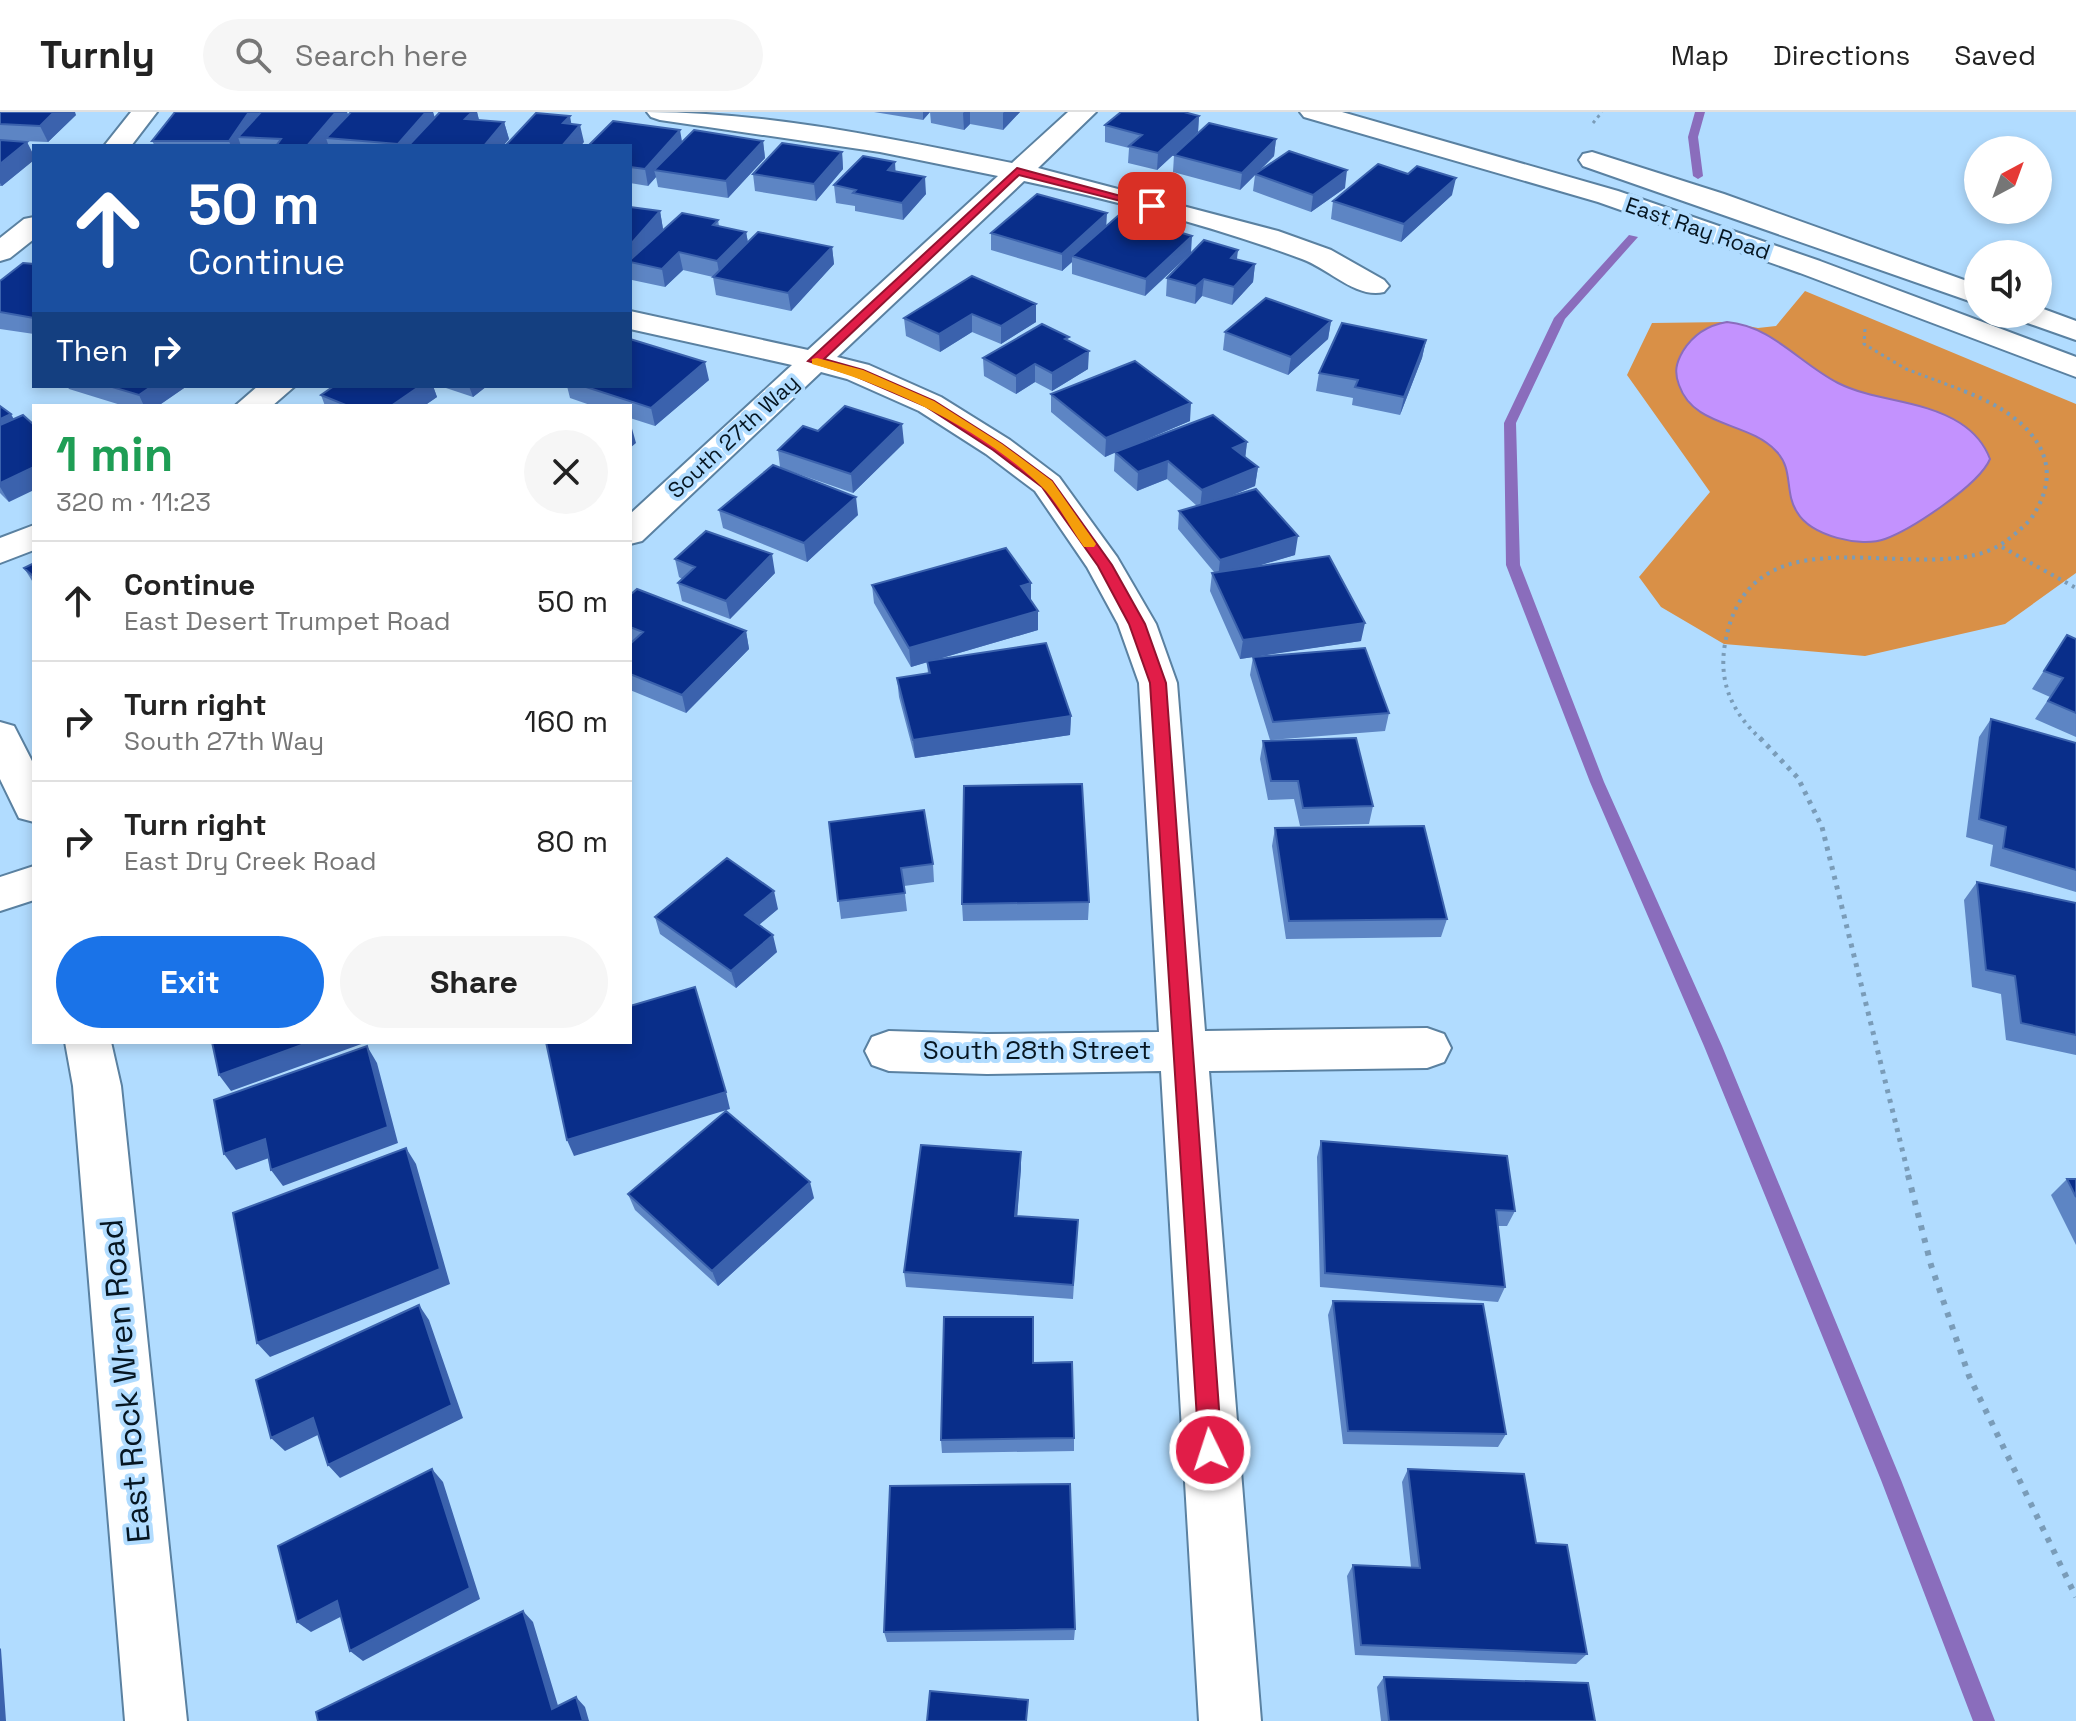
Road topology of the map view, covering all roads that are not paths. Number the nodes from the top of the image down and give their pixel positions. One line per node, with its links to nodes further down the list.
1 (144, 112): 5 (street)
2 (660, 112): 7 (street)
3 (1083, 112): 7 (street, South 27th Way)
4 (1313, 112): 16 (street, East Ray Road)
5 (119, 144)
6 (1565, 151): 11 (street, East Ray Road)
7 (1017, 171): 10 (street); 15 (street, South 27th Way)
8 (32, 227): 9 (street)
9 (0, 252)
10 (1374, 286)
11 (1964, 290)
12 (632, 320): 15 (street)
13 (2052, 322): 14 (street)
14 (2076, 331)
15 (814, 361): 19 (street, South 27th Way); 28 (street)
16 (2076, 368)
17 (276, 388): 18 (street)
18 (254, 404)
19 (632, 531)
20 (32, 537): 21 (street)
21 (0, 552)
22 (0, 736): 23 (street)
23 (32, 803)
24 (32, 884): 25 (street)
25 (0, 894)
26 (88, 1044): 30 (street, East Rock Wren Road)
27 (1427, 1048): 28 (street, South 28th Street)
28 (1184, 1049): 29 (street, South 28th Street); 31 (street, South 28th Street)
29 (889, 1051)
30 (156, 1721)
31 (1230, 1721)

